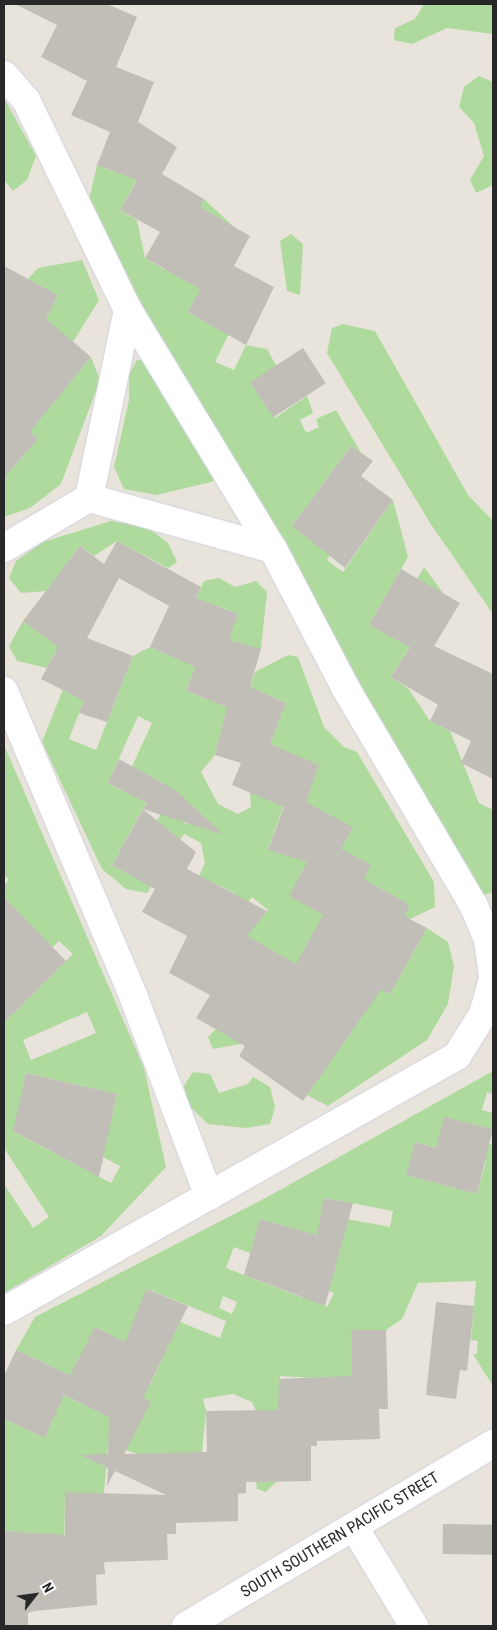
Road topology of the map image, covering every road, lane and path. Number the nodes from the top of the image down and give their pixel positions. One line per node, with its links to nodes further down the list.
1 (4, 75): 2 (street)
2 (128, 310): 3 (street); 5 (street)
3 (89, 498): 4 (street); 5 (street)
4 (4, 548)
5 (273, 549): 7 (street)
6 (4, 691): 8 (street)
7 (493, 978): 8 (street)
8 (209, 1196): 9 (street)
9 (4, 1311)
10 (493, 1444): 11 (street, SOUTH SOUTHERN PACIFIC STREET)
11 (354, 1526): 12 (street, SOUTH SOUTHERN PACIFIC STREET); 13 (street)
12 (186, 1626)
13 (414, 1626)

